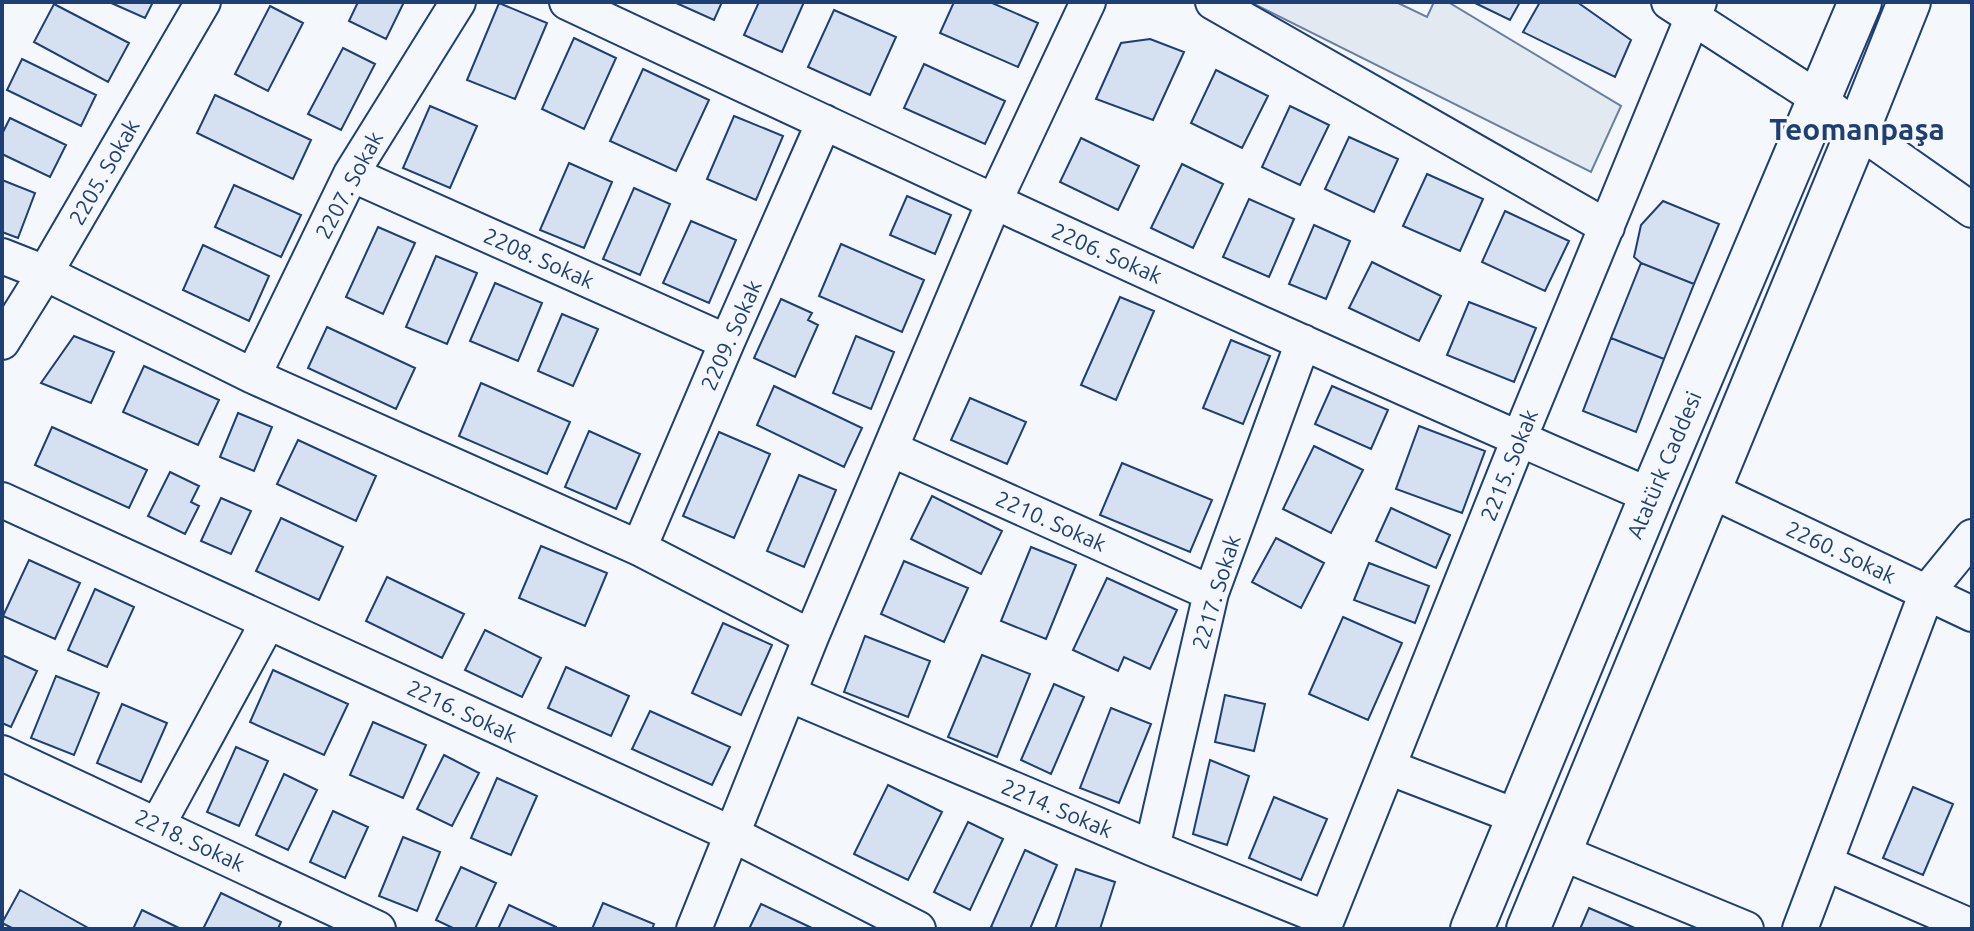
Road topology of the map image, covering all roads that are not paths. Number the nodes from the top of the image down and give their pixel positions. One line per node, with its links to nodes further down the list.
1 (203, 2): 17 (street, 2205. Sokak)
2 (458, 2): 12 (street, 2207. Sokak)
3 (567, 2): 10 (street, 2206. Sokak)
4 (1088, 2): 13 (street)
5 (1213, 2): 15 (street)
6 (1860, 2): 9 (main road, Atatürk Caddesi)
7 (1909, 2): 11 (main road)
8 (1687, 7): 9 (street); 15 (street, 2215. Sokak)
9 (1819, 99): 11 (street); 25 (main road, Atatürk Caddesi)
10 (824, 122): 13 (street, 2206. Sokak); 19 (street, 2209. Sokak)
11 (1858, 130): 14 (street); 24 (main road)
12 (351, 174): 19 (street, 2208. Sokak); 21 (street, 2207. Sokak)
13 (994, 202): 20 (street, 2206. Sokak); 23 (street)
14 (1972, 210)
15 (1607, 227): 22 (street, 2215. Sokak)
16 (2, 256): 17 (street)
17 (45, 273): 18 (street, 2205. Sokak); 21 (street)
18 (2, 342)
19 (727, 342): 28 (street, 2209. Sokak)
20 (1303, 342): 22 (street, 2206. Sokak); 30 (street, 2217. Sokak)
21 (253, 376): 28 (street)
22 (1519, 439): 25 (street, 2206. Sokak); 36 (street, 2215. Sokak)
23 (891, 449): 30 (street, 2210. Sokak); 33 (street)
24 (1710, 490): 29 (street, 2260. Sokak); 41 (main road)
25 (1651, 496): 37 (main road, Atatürk Caddesi)
26 (2, 500): 32 (street, 2216. Sokak)
27 (1972, 537): 29 (street)
28 (639, 548): 33 (street)
29 (1927, 592): 31 (street, 2260. Sokak); 42 (street)
30 (1211, 593): 40 (street, 2217. Sokak)
31 (1972, 614)
32 (268, 622): 38 (street); 39 (street, 2216. Sokak)
33 (811, 637): 34 (street)
34 (789, 694): 39 (street); 40 (street, 2214. Sokak)
35 (2, 753): 38 (street, 2218. Sokak)
36 (1388, 767): 37 (street); 44 (street, 2215. Sokak)
37 (1518, 817): 49 (main road, Atatürk Caddesi)
38 (158, 824): 43 (street, 2218. Sokak)
39 (732, 834): 47 (street); 48 (street, 2216. Sokak)
40 (1152, 848): 44 (street, 2214. Sokak)
41 (1560, 852): 50 (main road); 51 (street)
42 (1825, 863): 45 (street); 52 (street)
43 (335, 920): 46 (street, 2218. Sokak)
44 (1325, 924)
45 (1972, 927)
46 (378, 929)
47 (694, 929)
48 (918, 929)
49 (1472, 929)
50 (1528, 929)
51 (1746, 929)
52 (1800, 929)

